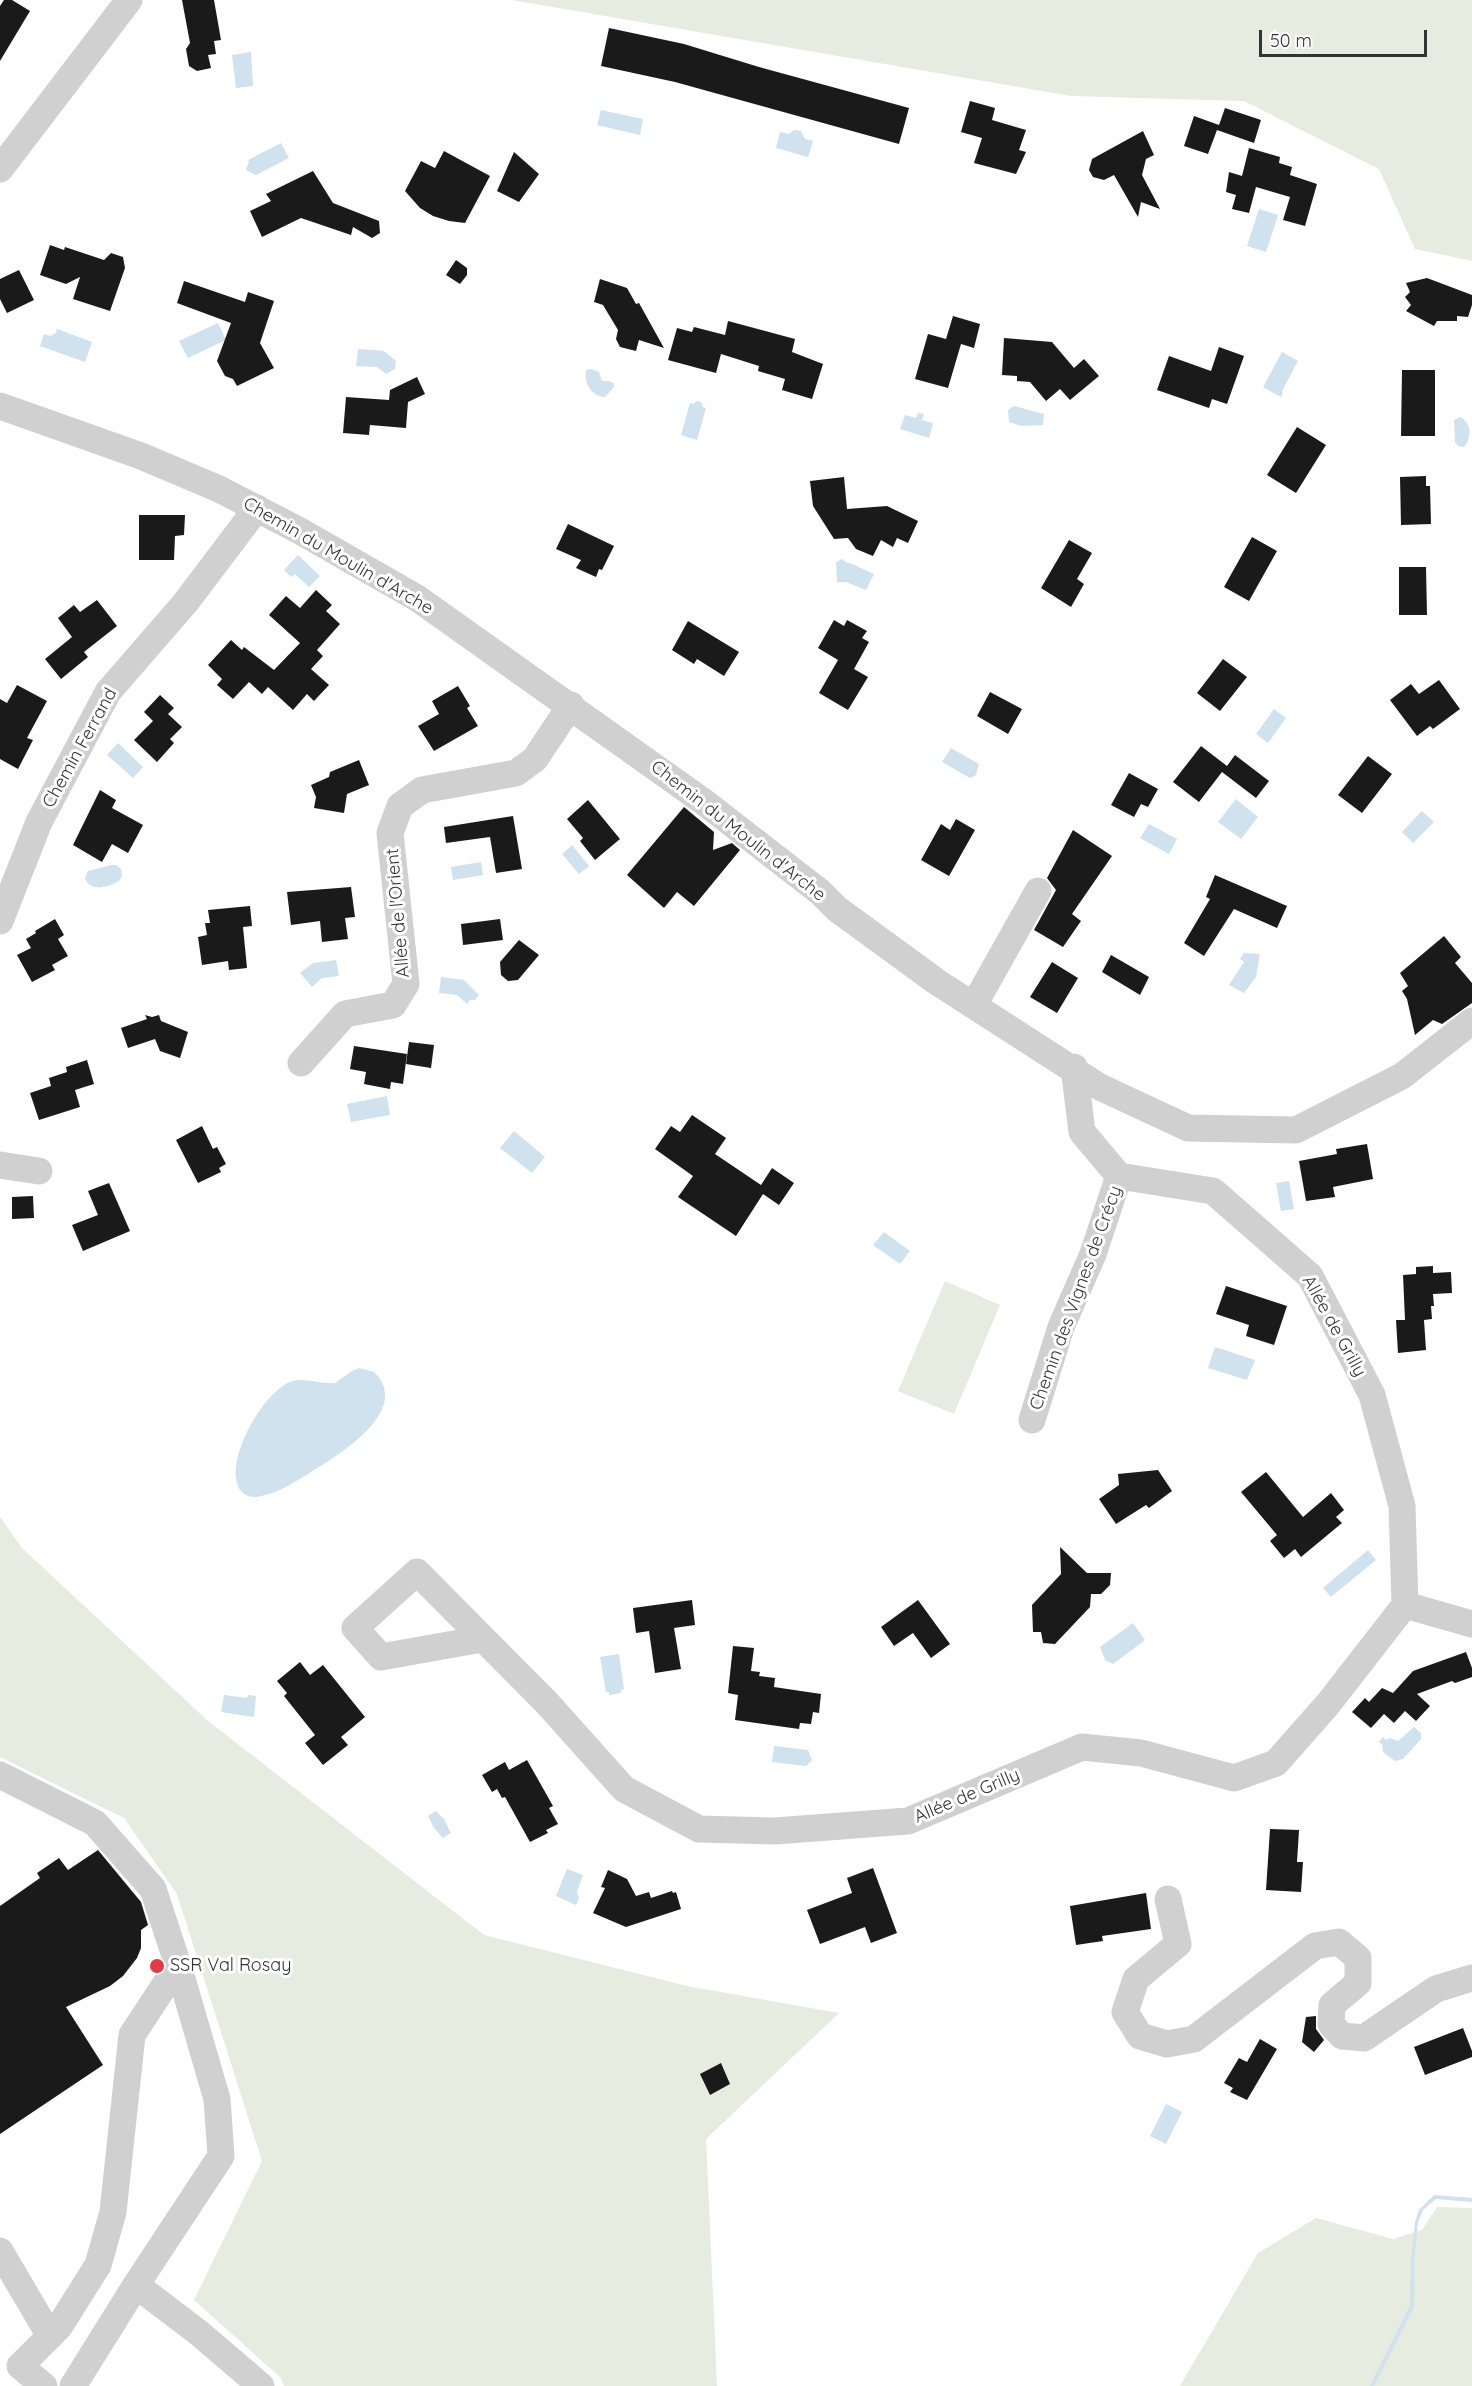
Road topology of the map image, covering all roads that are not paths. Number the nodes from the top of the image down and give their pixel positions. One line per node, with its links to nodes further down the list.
1 (129, 0): 2 (street)
2 (0, 169)
3 (0, 406): 4 (street, Chemin du Moulin d'Arche)
4 (257, 508): 5 (street, Chemin du Moulin d'Arche); 7 (street, Chemin Ferrand)
5 (571, 705): 8 (street, Chemin du Moulin d'Arche); 10 (street, Allée de l'Orient)
6 (1038, 891): 8 (street)
7 (0, 921)
8 (974, 1005): 11 (street, Chemin du Moulin d'Arche)
9 (1472, 1021): 11 (street, Chemin du Moulin d'Arche)
10 (301, 1063)
11 (1074, 1067): 14 (street)
12 (0, 1165): 13 (street)
13 (39, 1171)
14 (1119, 1176): 15 (street, Chemin des Vignes de Crécy); 16 (street, Allée de Grilly)
15 (1032, 1420)
16 (1405, 1605): 17 (street); 18 (street, Allée de Grilly)
17 (1472, 1624)
18 (482, 1639)
19 (0, 1775): 21 (street)
20 (1168, 1899): 22 (street)
21 (178, 1965): 24 (street); 25 (street)
22 (1472, 1978)
23 (0, 2251): 25 (street)
24 (136, 2285): 27 (street); 29 (street)
25 (50, 2337): 26 (street)
26 (10, 2367): 28 (street)
27 (254, 2384)
28 (44, 2386)
29 (73, 2386)

